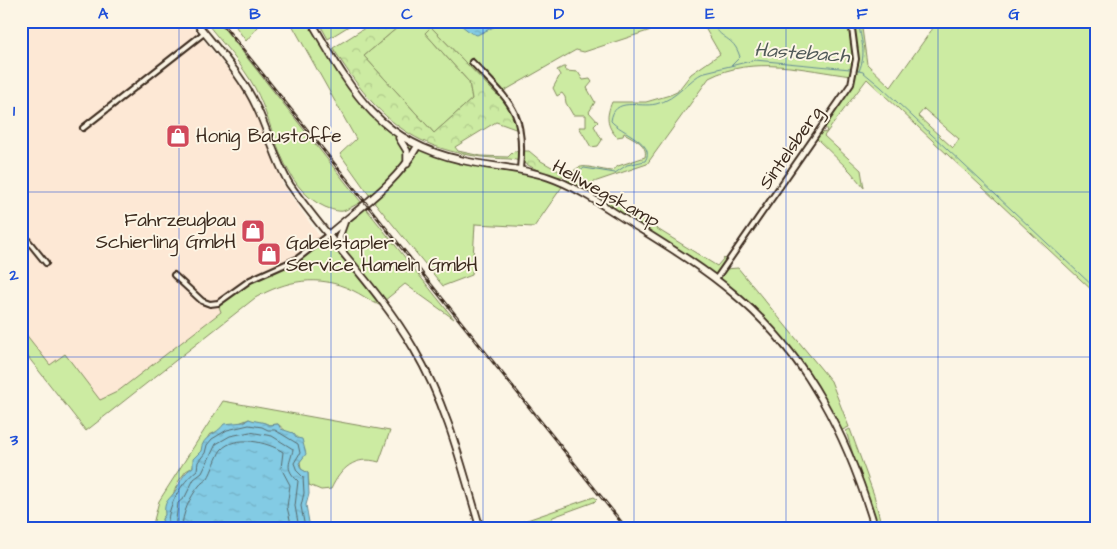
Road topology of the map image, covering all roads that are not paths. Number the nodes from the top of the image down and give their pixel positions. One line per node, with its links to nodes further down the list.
1 (195, 21): 4 (main road)
2 (311, 21): 7 (main road)
3 (850, 21): 17 (street, Sintelsberg)
4 (204, 33): 6 (street); 13 (main road)
5 (472, 62): 10 (street)
6 (83, 128)
7 (398, 136): 8 (main road, Hellwegskamp); 9 (main road)
8 (417, 147): 9 (main road); 10 (main road, Hellwegskamp)
9 (407, 165): 11 (main road)
10 (520, 169): 17 (main road, Hellwegskamp)
11 (344, 222): 13 (main road); 14 (main road)
12 (21, 232): 15 (street)
13 (328, 235): 14 (main road); 16 (street)
14 (345, 257): 18 (main road)
15 (46, 263)
16 (174, 275)
17 (716, 279): 19 (main road, Hellwegskamp)
18 (480, 528)
19 (875, 528)

